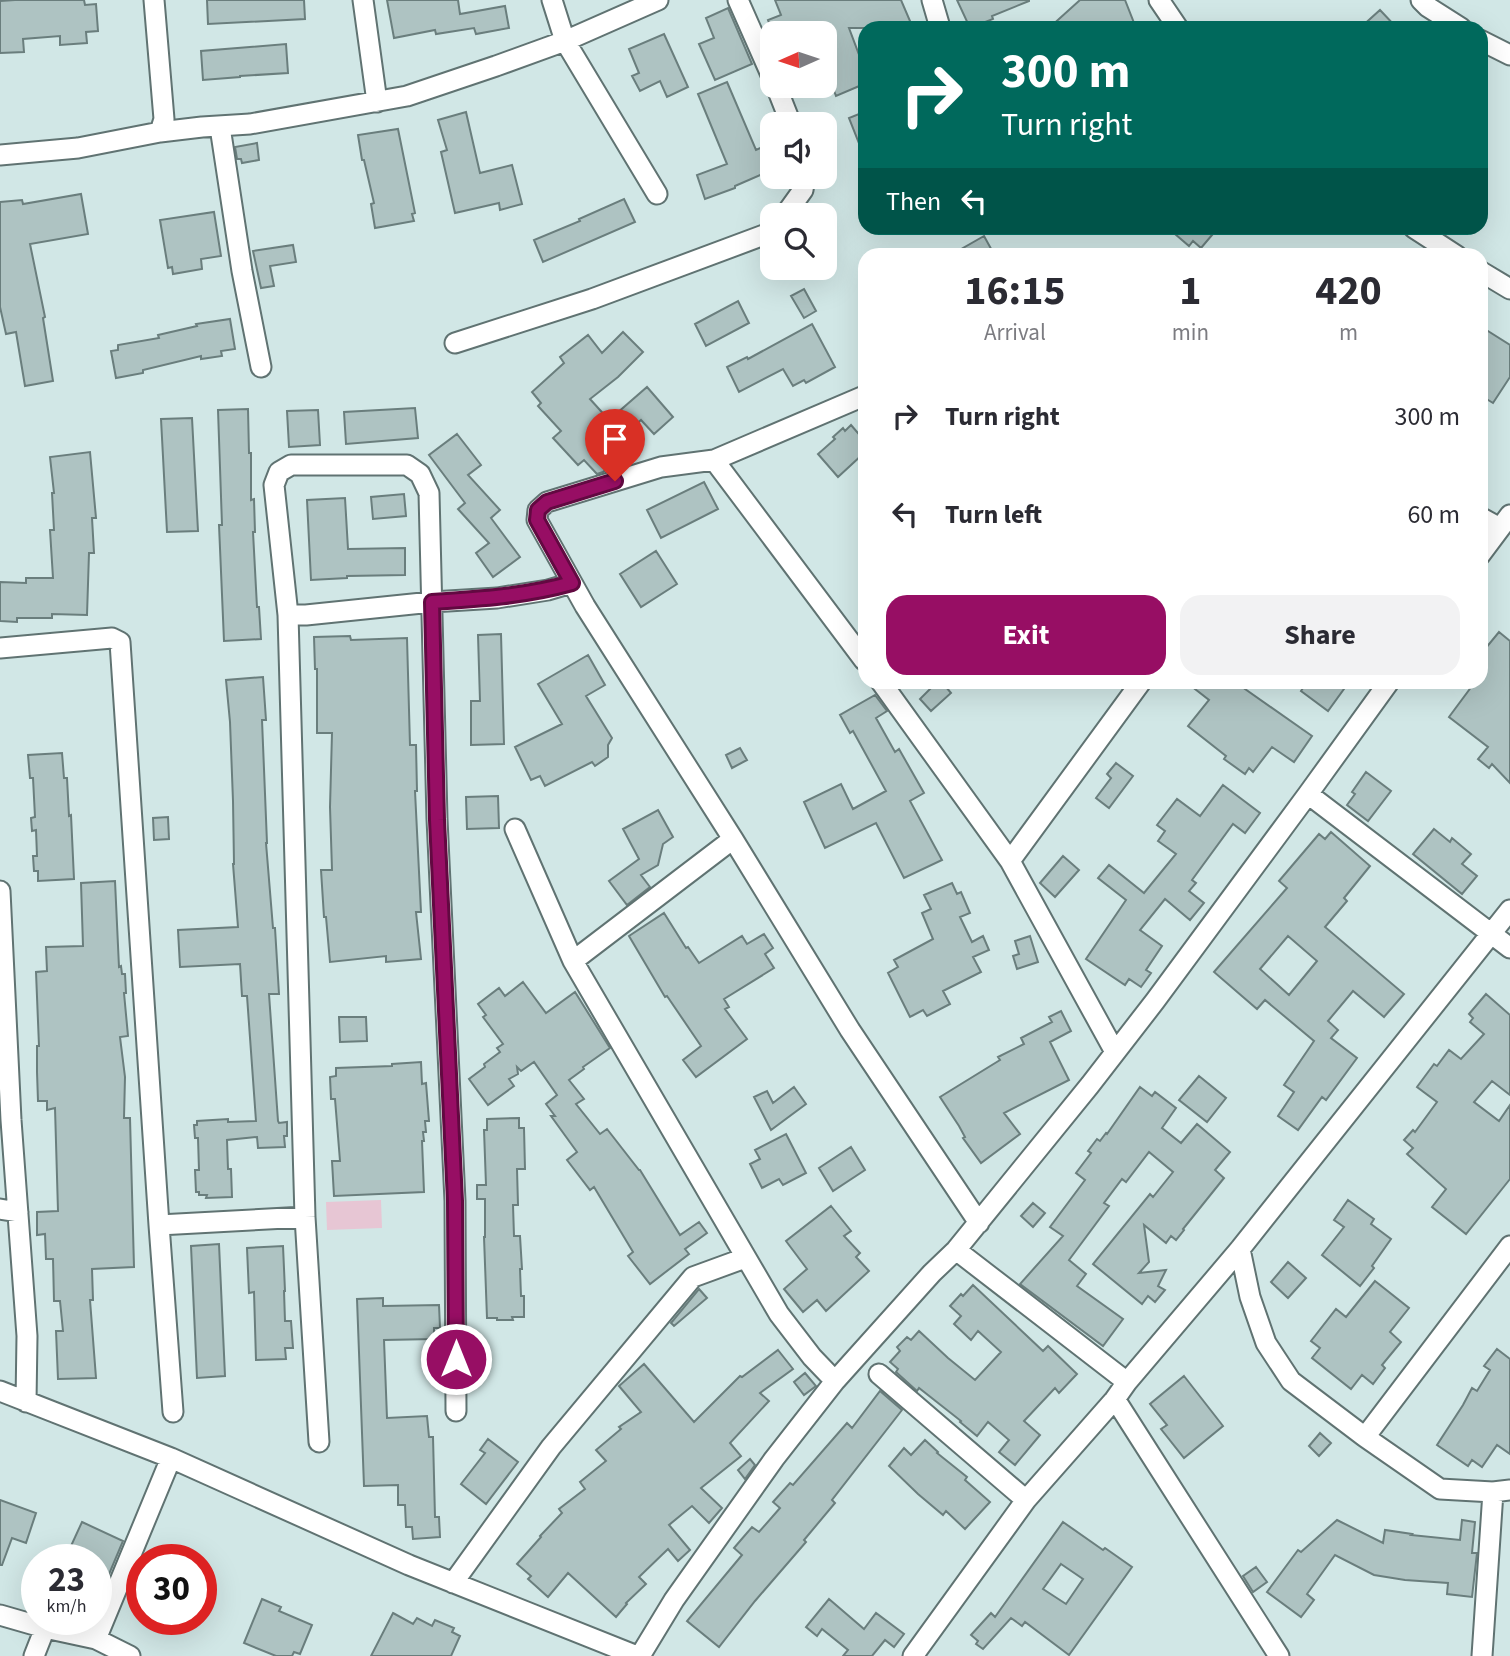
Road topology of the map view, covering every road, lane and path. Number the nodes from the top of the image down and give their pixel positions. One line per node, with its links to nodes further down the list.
1 (154, 0): 18 (street)
2 (363, 0): 16 (street)
3 (552, 0): 12 (street)
4 (658, 0): 12 (street)
5 (738, 0): 14 (street)
6 (932, 0): 9 (street)
7 (1159, 0): 10 (street)
8 (1421, 0): 11 (street)
9 (938, 21)
10 (1173, 21)
11 (1450, 21)
12 (565, 41): 16 (street); 20 (street)
13 (1488, 44): 15 (street)
14 (760, 50)
15 (1510, 55)
16 (377, 102): 17 (street)
17 (220, 127): 18 (street); 27 (street)
18 (160, 132): 19 (street)
19 (0, 155)
20 (657, 194)
21 (1425, 235): 23 (street)
22 (760, 236): 26 (street)
23 (1445, 248)
24 (1488, 276): 25 (street)
25 (1510, 289)
26 (455, 343)
27 (261, 367)
28 (858, 399): 29 (street)
29 (714, 460): 32 (street); 36 (street)
30 (1505, 521): 31 (street)
31 (1488, 544)
32 (572, 583): 33 (street); 42 (street)
33 (432, 602): 34 (street); 34 (street); 64 (street)
34 (288, 615): 51 (street)
35 (0, 648): 53 (street)
36 (858, 652)
37 (886, 689): 43 (street)
38 (1131, 689): 43 (street)
39 (1384, 689): 40 (street)
40 (1308, 794): 46 (street); 49 (street)
41 (515, 829): 48 (street)
42 (733, 839): 48 (street); 52 (street)
43 (1010, 861): 49 (street)
44 (0, 891): 50 (street)
45 (1510, 911): 46 (street)
46 (1492, 934): 47 (street); 55 (street)
47 (1510, 948)
48 (573, 961): 57 (street)
49 (1115, 1052): 52 (street)
50 (9, 1210): 63 (street)
51 (305, 1217): 53 (street); 67 (street)
52 (979, 1223): 56 (street)
53 (159, 1225): 65 (street)
54 (1510, 1246): 66 (street)
55 (1240, 1249): 60 (street); 66 (street)
56 (956, 1250): 59 (street); 60 (street)
57 (745, 1258): 59 (street); 71 (street)
58 (879, 1374): 70 (street)
59 (835, 1381): 79 (street)
60 (1127, 1382): 62 (street)
61 (0, 1391): 63 (street)
62 (1115, 1399): 70 (street); 81 (street)
63 (26, 1402): 68 (street)
64 (456, 1411)
65 (173, 1412)
66 (1365, 1437): 69 (street)
67 (319, 1442)
68 (172, 1458): 71 (street); 76 (street)
69 (1502, 1491): 82 (street)
70 (1026, 1500): 80 (street)
71 (453, 1583): 79 (street)
72 (0, 1615): 73 (street)
73 (21, 1621)
74 (42, 1635): 77 (street)
75 (77, 1635): 76 (street)
76 (96, 1639): 78 (street)
77 (34, 1656)
78 (130, 1656)
79 (639, 1656)
80 (913, 1656)
81 (1279, 1656)
82 (1482, 1656)

